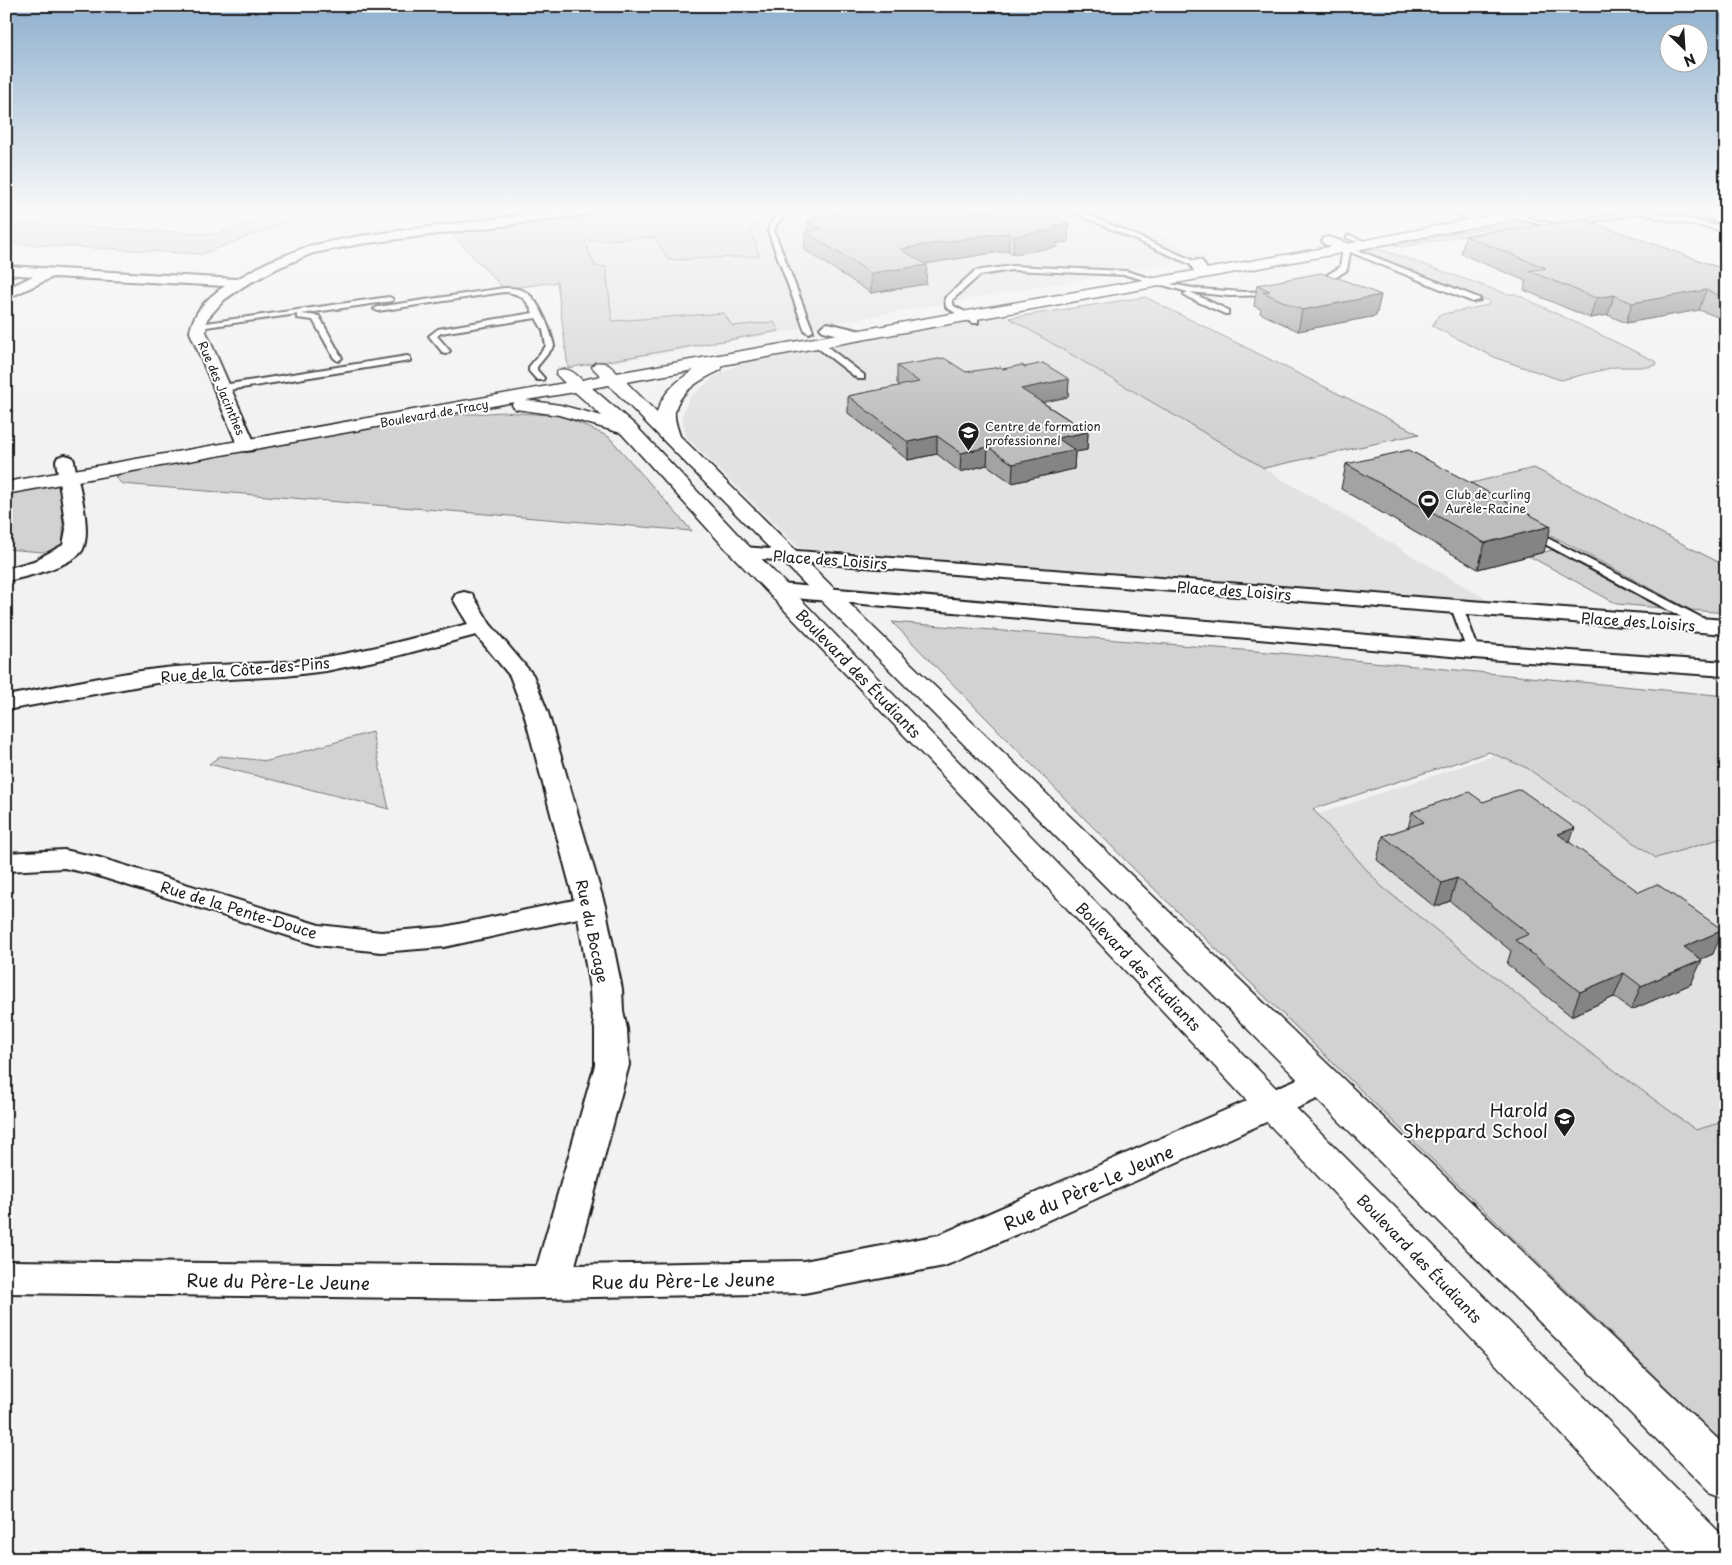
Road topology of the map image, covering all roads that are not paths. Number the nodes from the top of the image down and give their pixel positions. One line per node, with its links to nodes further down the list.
1 (28, 284): 13 (street)
2 (238, 284): 21 (street, Rue des Jacinthes)
3 (792, 284): 24 (lane)
4 (966, 284): 16 (lane)
5 (1080, 284): 16 (street, Boulevard de Tracy)
6 (1143, 284): 20 (street, Boulevard de Tracy)
7 (1163, 284): 10 (lane)
8 (1313, 284): 11 (lane)
9 (1441, 284): 15 (lane)
10 (1172, 286): 12 (lane); 18 (lane)
11 (1306, 286)
12 (1287, 292)
13 (6, 295)
14 (389, 299): 21 (lane)
15 (1476, 300)
16 (950, 307): 20 (lane); 22 (street, Boulevard de Tracy)
17 (362, 312): 19 (lane)
18 (1225, 312)
19 (538, 315): 25 (lane); 30 (lane)
20 (971, 319): 23 (street, Boulevard de Tracy)
21 (198, 328): 26 (lane); 34 (street, Rue des Jacinthes)
22 (828, 328): 23 (street, Boulevard de Tracy); 24 (street, Boulevard de Tracy)
23 (860, 335): 24 (street, Boulevard de Tracy)
24 (813, 337): 27 (street, Boulevard de Tracy); 29 (street, Boulevard de Tracy); 31 (lane)
25 (446, 352)
26 (338, 358)
27 (735, 358): 33 (street, Boulevard de Tracy); 37 (street)
28 (407, 359): 34 (lane)
29 (601, 368): 32 (street, Boulevard de Tracy); 33 (street)
30 (540, 378): 32 (street, Boulevard de Tracy); 38 (street, Boulevard de Tracy)
31 (861, 378)
32 (572, 380): 33 (street, Boulevard de Tracy); 35 (street, Boulevard de Tracy); 36 (street, Boulevard des Étudiants)
33 (614, 380): 37 (street)
34 (223, 388): 38 (street, Rue des Jacinthes)
35 (447, 410): 36 (street); 38 (street, Boulevard de Tracy)
36 (628, 429): 43 (street, Boulevard des Étudiants)
37 (671, 436): 44 (street)
38 (243, 438): 39 (street, Boulevard de Tracy)
39 (67, 469): 40 (street, Boulevard de Tracy); 41 (street, Boulevard de Tracy); 45 (street)
40 (6, 472)
41 (6, 488)
42 (1517, 524): 51 (lane)
43 (743, 553): 44 (street, Place des Loisirs); 46 (street, Boulevard des Étudiants)
44 (790, 556): 47 (street); 49 (street, Place des Loisirs)
45 (6, 576)
46 (780, 591): 47 (street); 58 (street, Boulevard des Étudiants)
47 (829, 596): 52 (street); 57 (street)
48 (464, 599): 50 (street, Rue du Bocage)
49 (1457, 607): 51 (street, Place des Loisirs); 52 (lane)
50 (481, 626): 54 (street, Rue de la Côte-des-Pins); 56 (street, Rue du Bocage)
51 (1717, 627)
52 (1473, 651): 53 (street)
53 (1726, 669)
54 (6, 703)
55 (6, 862): 56 (street, Rue de la Pente-Douce)
56 (590, 906): 60 (street, Rue du Bocage)
57 (1322, 1082): 58 (street, Rue du Père-Le Jeune); 61 (street)
58 (1272, 1105): 60 (street, Rue du Père-Le Jeune); 62 (street, Boulevard des Étudiants)
59 (6, 1278): 60 (street, Rue du Père-Le Jeune)
60 (551, 1282)
61 (1726, 1478)
62 (1713, 1559)

